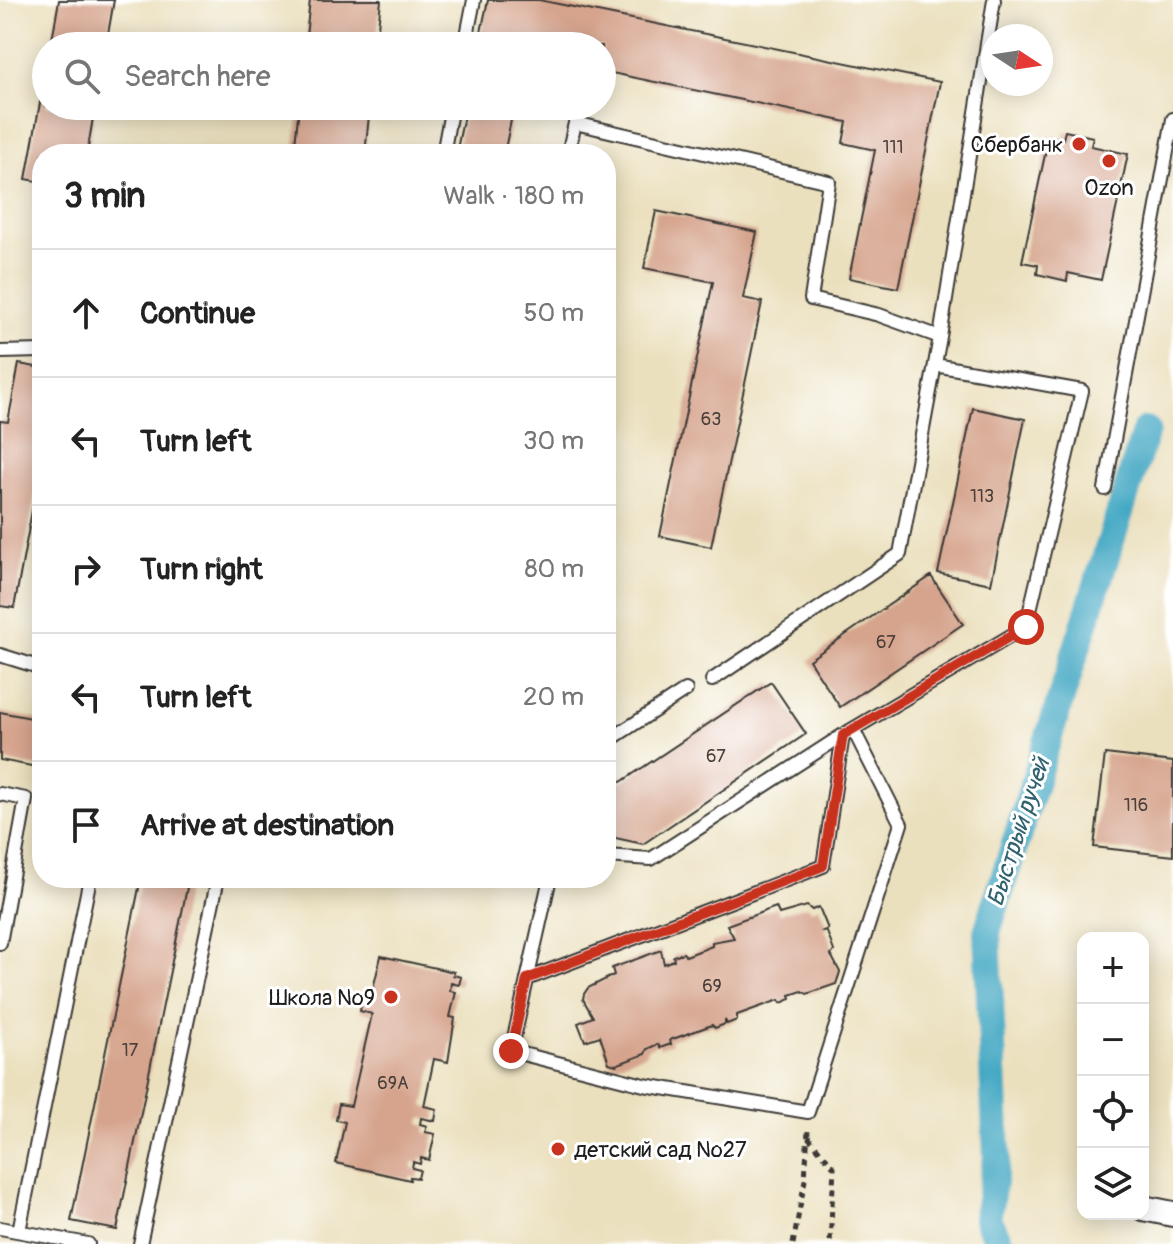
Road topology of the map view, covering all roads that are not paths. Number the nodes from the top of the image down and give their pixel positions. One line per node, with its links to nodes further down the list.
1 (474, 0): 3 (lane)
2 (994, 0): 8 (lane)
3 (468, 32)
4 (1173, 119): 12 (lane)
5 (449, 120): 6 (lane)
6 (445, 144)
7 (570, 144): 8 (lane)
8 (940, 337): 11 (lane)
9 (32, 351): 10 (lane)
10 (0, 352)
11 (935, 365): 15 (lane); 17 (lane)
12 (1105, 489)
13 (0, 655): 14 (lane)
14 (32, 665)
15 (712, 680)
16 (686, 690): 18 (lane)
17 (848, 732): 20 (lane); 25 (lane); 25 (lane)
18 (616, 736)
19 (0, 794): 24 (lane)
20 (616, 857)
21 (88, 888): 29 (lane)
22 (216, 888): 31 (lane)
23 (548, 888): 25 (lane)
24 (0, 943)
25 (527, 979)
26 (1149, 1209): 27 (street)
27 (1173, 1214)
28 (0, 1228): 29 (lane)
29 (19, 1231): 30 (lane)
30 (88, 1244)
31 (140, 1244)

